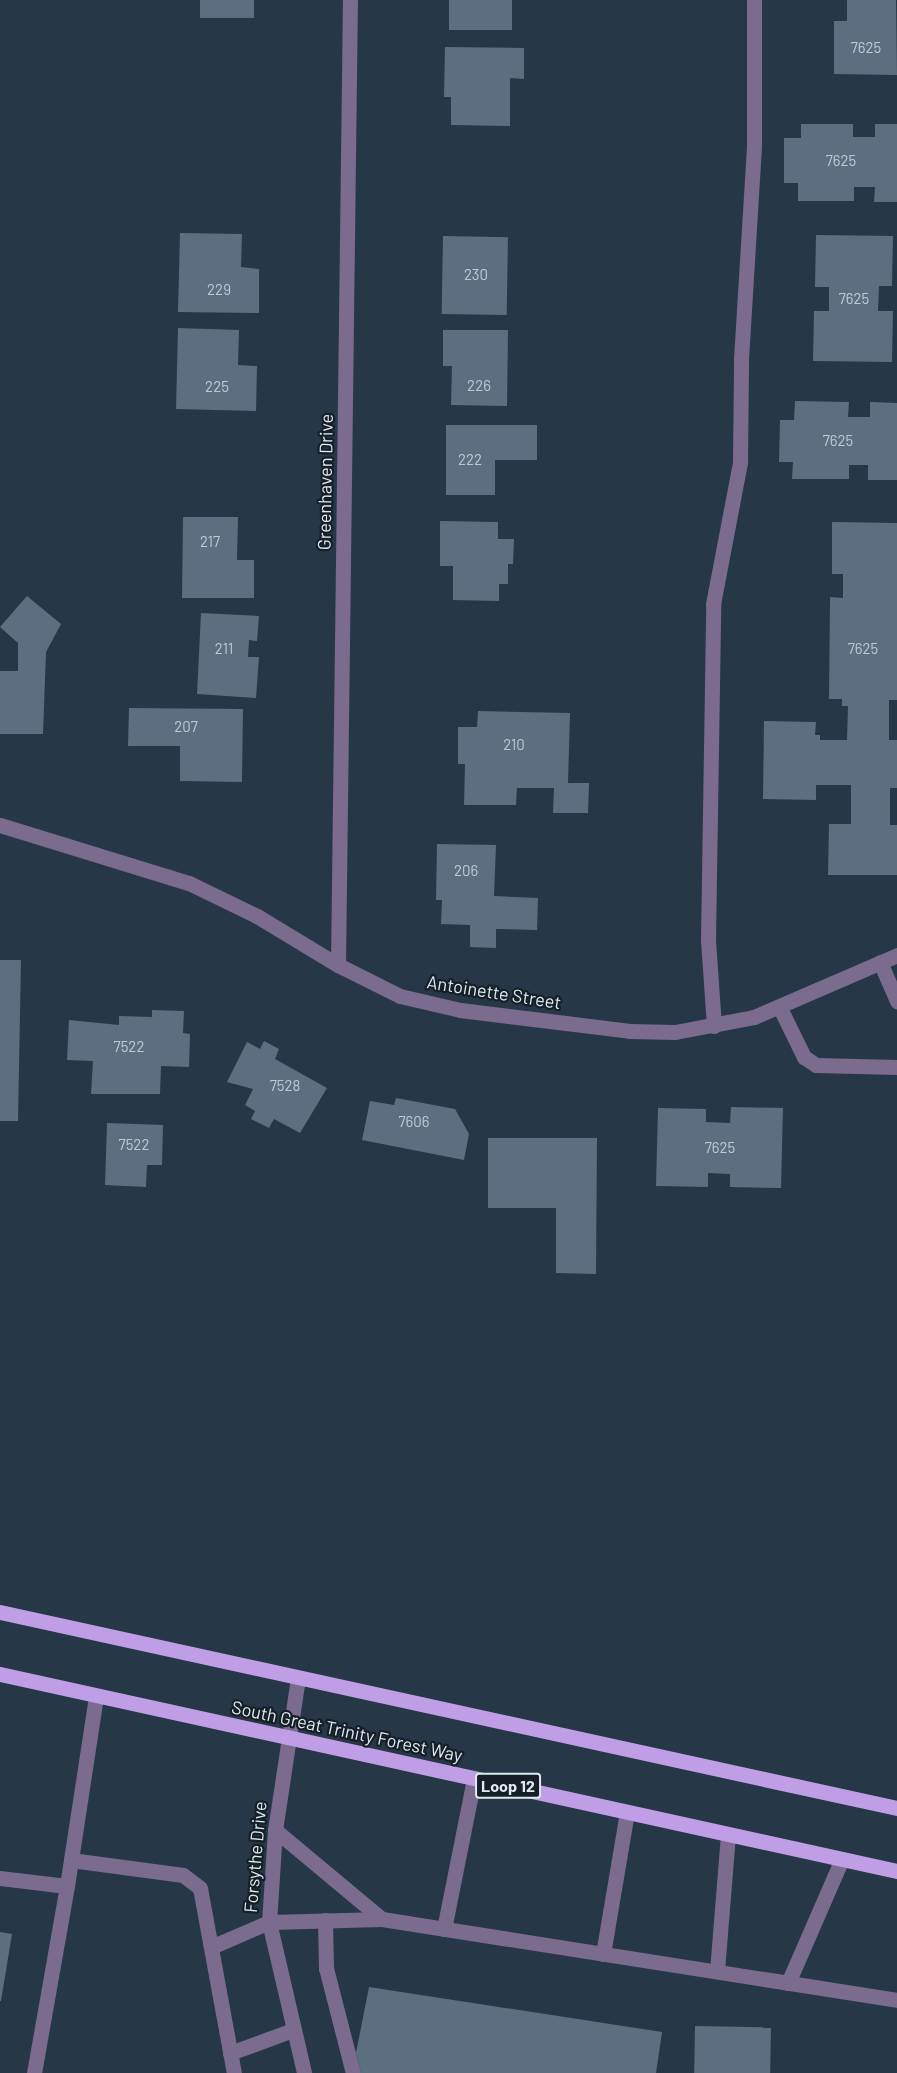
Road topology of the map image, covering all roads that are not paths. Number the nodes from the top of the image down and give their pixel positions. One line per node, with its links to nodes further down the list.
1 (350, 0): 6 (street, Greenhaven Drive)
2 (754, 0): 9 (street)
3 (0, 825): 6 (street, Antoinette Street)
4 (897, 955): 5 (street, Antoinette Street)
5 (880, 962): 7 (street); 8 (street, Antoinette Street)
6 (338, 965): 9 (street, Antoinette Street)
7 (897, 1001)
8 (780, 1008): 9 (street, Antoinette Street); 10 (street)
9 (714, 1026)
10 (897, 1066)
11 (0, 1612): 13 (main road)
12 (0, 1674): 14 (main road, South Great Trinity Forest Way / Loop 12)
13 (298, 1678): 15 (street, Forsythe Drive); 17 (main road)
14 (96, 1696): 15 (main road, South Great Trinity Forest Way / Loop 12); 22 (street)
15 (287, 1738): 16 (main road, South Great Trinity Forest Way / Loop 12); 19 (street, Forsythe Drive)
16 (474, 1779): 18 (main road, South Great Trinity Forest Way / Loop 12); 29 (street)
17 (897, 1808)
18 (627, 1812): 20 (main road, South Great Trinity Forest Way / Loop 12); 31 (street)
19 (275, 1830): 26 (street); 28 (street, Forsythe Drive)
20 (728, 1834): 21 (main road, South Great Trinity Forest Way / Loop 12); 32 (street)
21 (842, 1859): 23 (main road, South Great Trinity Forest Way / Loop 12); 33 (street)
22 (71, 1860): 25 (street); 30 (street)
23 (897, 1871)
24 (0, 1878): 25 (street)
25 (67, 1886): 37 (street)
26 (382, 1918): 27 (street); 29 (street)
27 (325, 1920): 28 (street); 40 (street)
28 (268, 1922): 30 (street); 35 (street, Forsythe Drive)
29 (444, 1929): 31 (street)
30 (211, 1947): 36 (street)
31 (603, 1954): 32 (street)
32 (717, 1971): 33 (street)
33 (788, 1983): 34 (street)
34 (897, 2000)
35 (293, 2030): 36 (street); 39 (street, Forsythe Drive)
36 (230, 2053): 38 (street)
37 (34, 2073)
38 (234, 2073)
39 (304, 2073)
40 (353, 2073)

